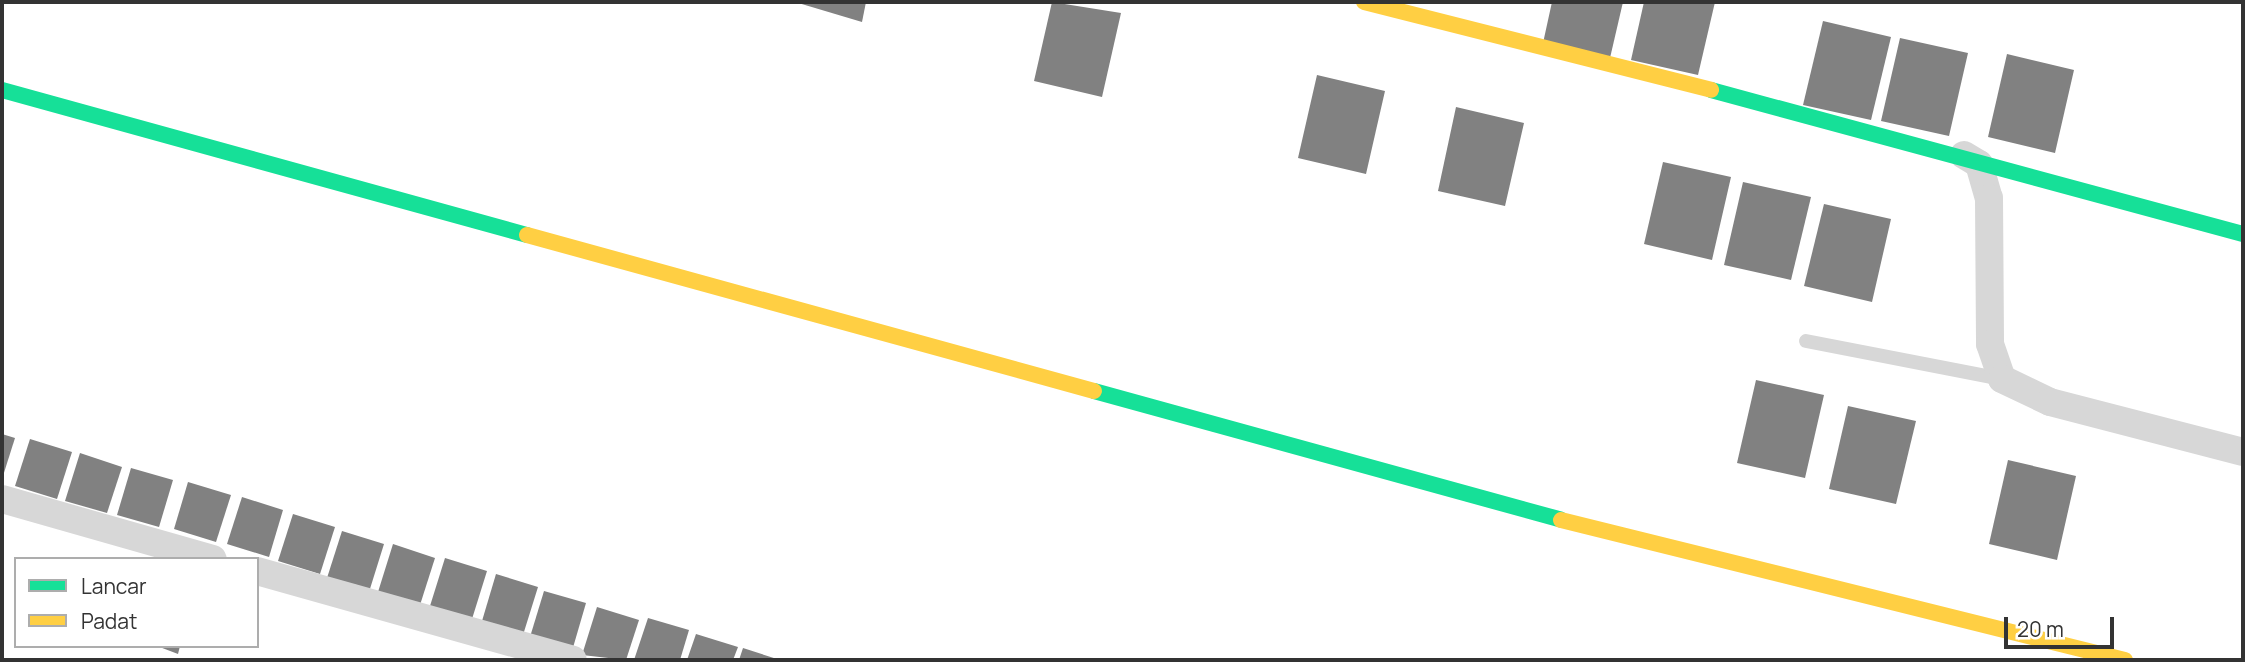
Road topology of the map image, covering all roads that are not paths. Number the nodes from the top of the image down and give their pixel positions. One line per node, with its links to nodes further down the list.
1 (1364, 2): 3 (street)
2 (2, 90): 12 (street)
3 (1962, 154): 4 (street); 6 (street)
4 (2243, 234)
5 (1806, 341): 6 (lane)
6 (2002, 379): 7 (street)
7 (2243, 452)
8 (2, 499): 9 (street)
9 (206, 557)
10 (259, 572): 11 (street)
11 (573, 660)
12 (2125, 660)

